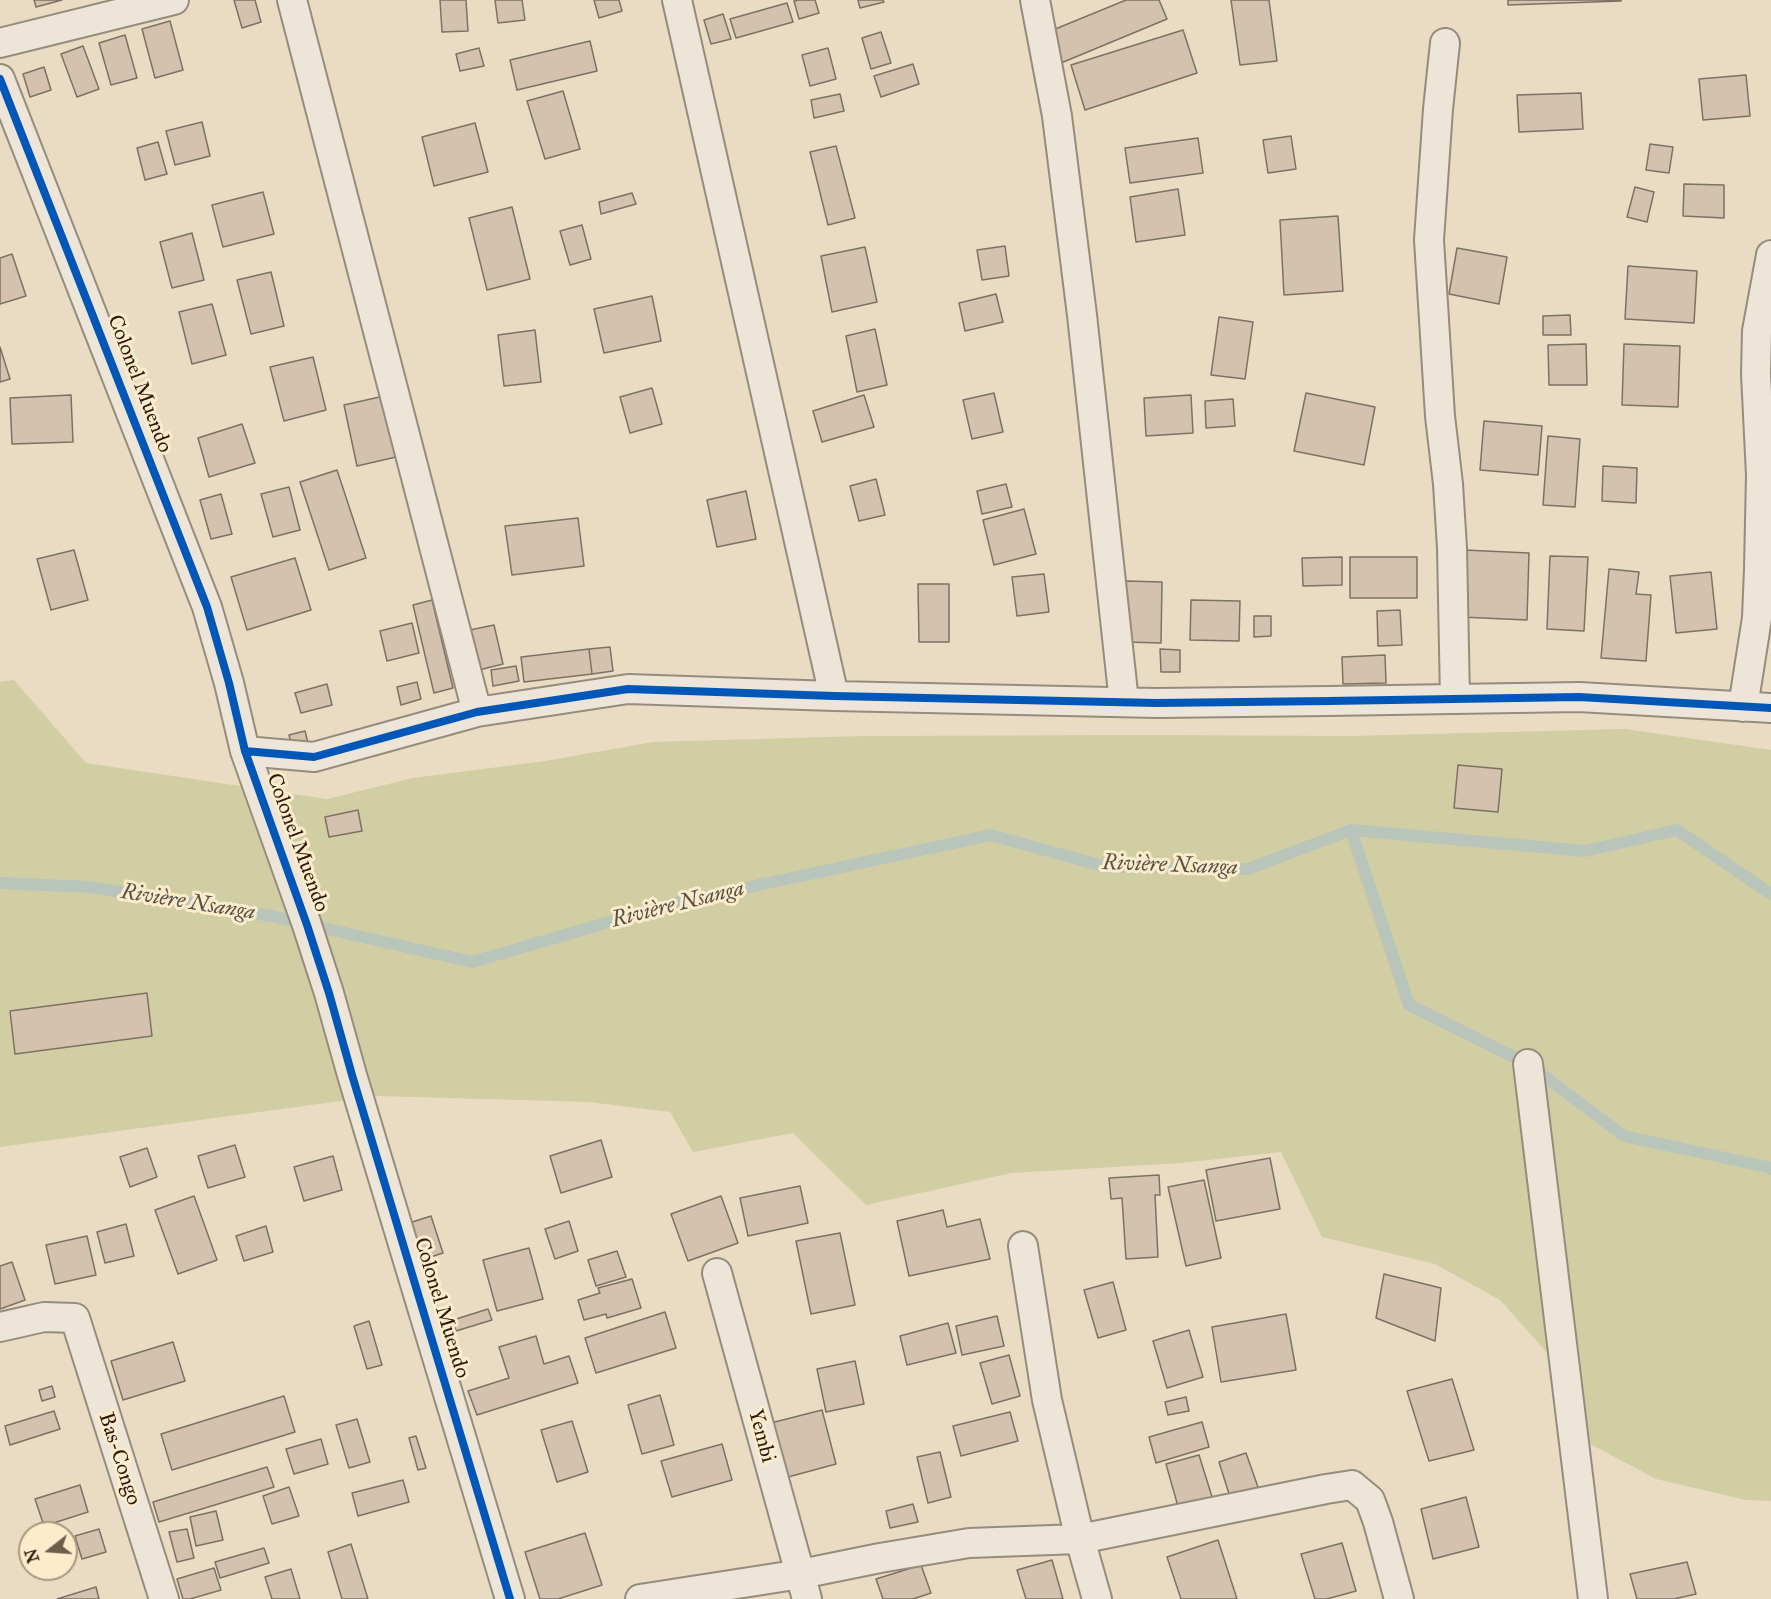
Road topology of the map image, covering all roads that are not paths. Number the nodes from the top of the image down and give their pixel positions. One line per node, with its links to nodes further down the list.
1 (174, 0): 5 (street)
2 (292, 0): 14 (street)
3 (678, 0): 9 (street)
4 (1035, 0): 11 (street)
5 (0, 43)
6 (1445, 43): 10 (street)
7 (0, 79): 15 (street, Colonel Muendo)
8 (1771, 255): 12 (street)
9 (834, 696): 11 (street); 14 (street)
10 (1455, 699): 11 (street); 12 (street)
11 (1124, 702)
12 (1743, 707): 13 (street)
13 (1771, 708)
14 (477, 712): 15 (street)
15 (245, 751): 23 (street, Colonel Muendo)
16 (1528, 1064): 27 (street)
17 (1023, 1246): 20 (street)
18 (717, 1273): 21 (street, Yembi)
19 (0, 1327): 22 (street, Bas-Congo)
20 (1080, 1539): 21 (street); 25 (street); 26 (street)
21 (804, 1587): 24 (street)
22 (164, 1599)
23 (510, 1599)
24 (640, 1599)
25 (1097, 1599)
26 (1399, 1599)
27 (1593, 1599)

